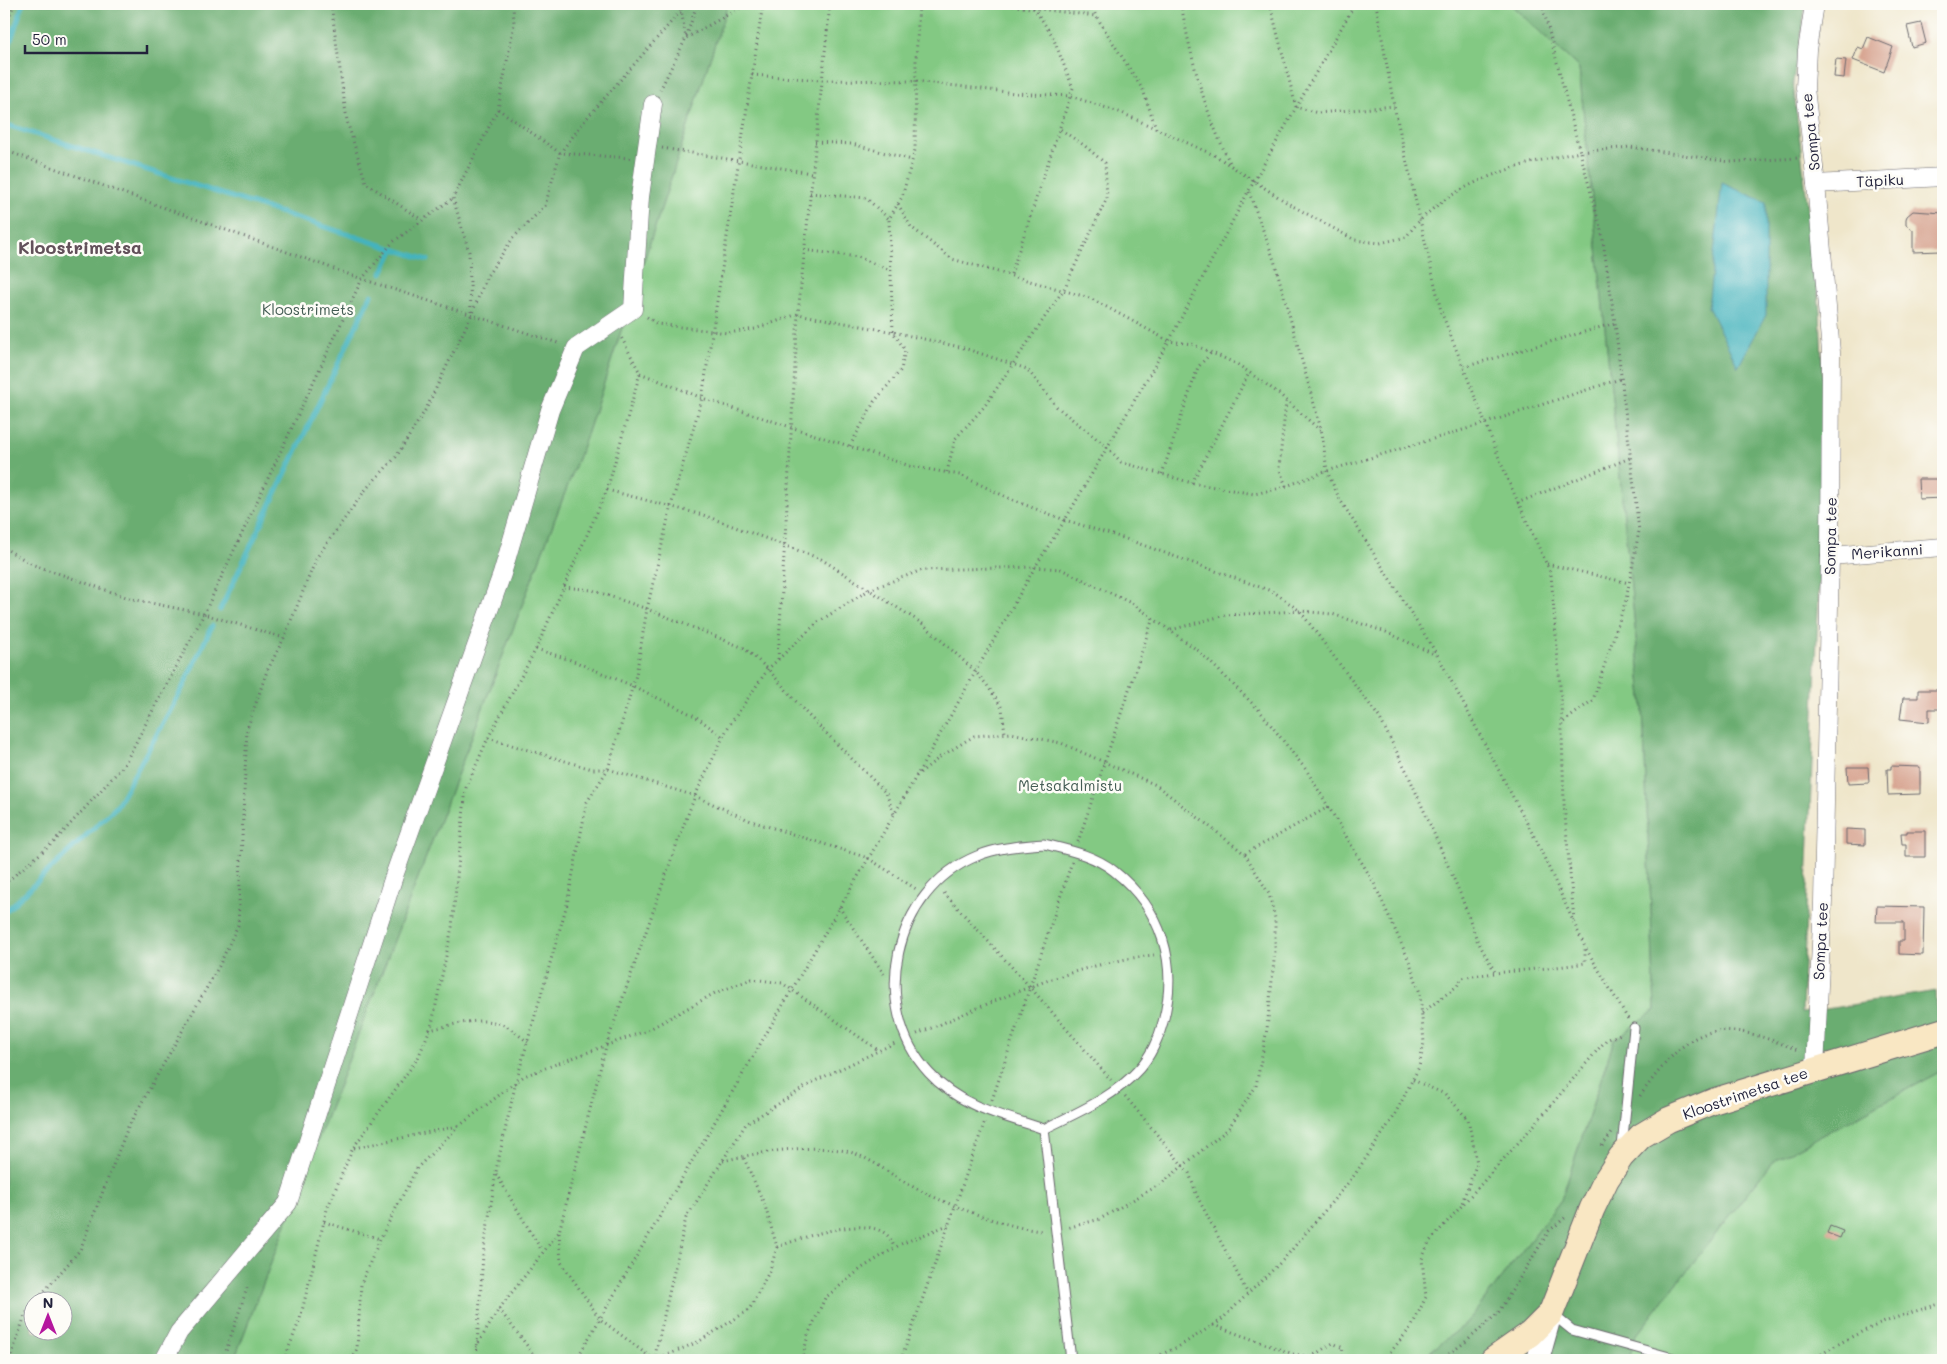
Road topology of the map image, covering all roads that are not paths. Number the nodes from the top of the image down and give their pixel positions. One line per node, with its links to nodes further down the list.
1 (1814, 4): 4 (street, Sompa tee)
2 (653, 104): 13 (street)
3 (1943, 177): 4 (street, Täpiku)
4 (1816, 184): 6 (street, Sompa tee)
5 (1943, 547): 6 (street, Merikanni)
6 (1830, 556): 9 (street, Sompa tee)
7 (1634, 1028): 11 (lane)
8 (1943, 1031): 9 (main road, Kloostrimetsa tee)
9 (1814, 1069): 11 (main road, Kloostrimetsa tee)
10 (1044, 1129): 10 (lane); 14 (lane)
11 (1621, 1157): 12 (main road, Kloostrimetsa tee)
12 (1551, 1313): 15 (main road, Kloostrimetsa tee); 16 (street); 17 (lane)
13 (164, 1360)
14 (1071, 1360)
15 (1493, 1360)
16 (1538, 1360)
17 (1680, 1360)

